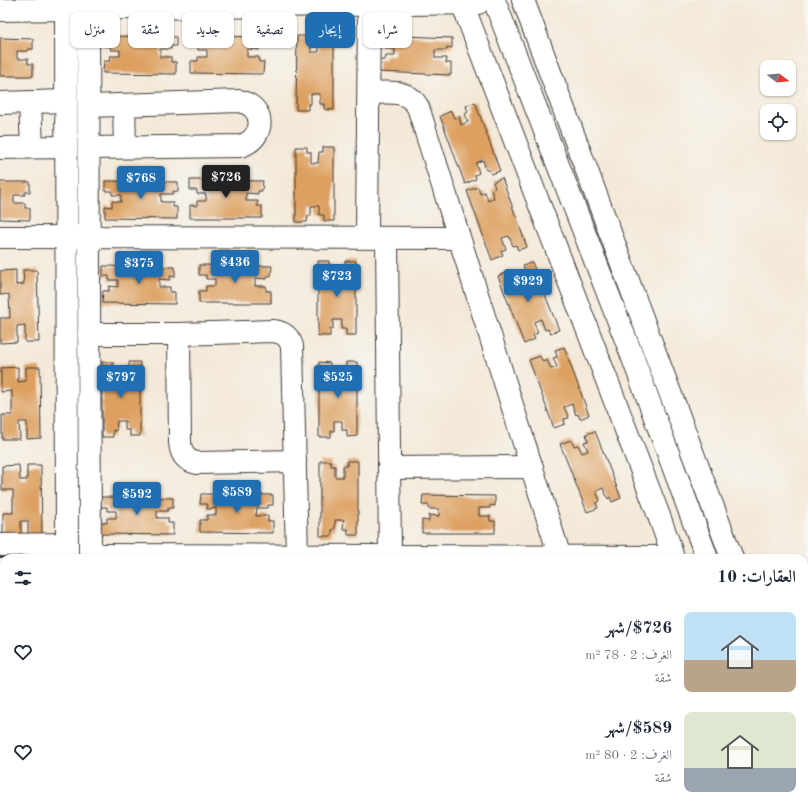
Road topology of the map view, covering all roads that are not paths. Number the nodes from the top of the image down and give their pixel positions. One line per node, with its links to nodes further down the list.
1 (524, 0): 37 (street)
2 (494, 2): 3 (street); 36 (street)
3 (462, 3): 4 (street); 35 (street)
4 (369, 5): 5 (street); 8 (street)
5 (88, 9): 7 (street); 13 (street)
6 (0, 10): 7 (street)
7 (66, 10): 9 (street)
8 (369, 94): 22 (street); 23 (street)
9 (66, 101): 11 (street); 15 (street)
10 (0, 102): 11 (street)
11 (30, 102): 14 (street)
12 (124, 105): 13 (street); 18 (street); 18 (street)
13 (89, 106): 17 (street)
14 (32, 147): 15 (street); 16 (street)
15 (66, 147): 20 (street)
16 (0, 148)
17 (89, 148): 18 (street); 21 (street)
18 (125, 148)
19 (0, 237): 20 (street)
20 (67, 237): 21 (street); 30 (street)
21 (89, 237): 22 (street); 24 (street)
22 (377, 238): 23 (street); 28 (street)
23 (459, 238): 27 (street)
24 (89, 334): 25 (street); 31 (street)
25 (179, 334): 26 (street); 26 (street)
26 (295, 461): 32 (street)
27 (532, 467): 28 (street); 34 (street)
28 (389, 468): 33 (street)
29 (0, 545): 30 (street)
30 (67, 551)
31 (90, 554)
32 (297, 554)
33 (390, 554)
34 (559, 554)
35 (671, 554)
36 (705, 554)
37 (731, 554)

